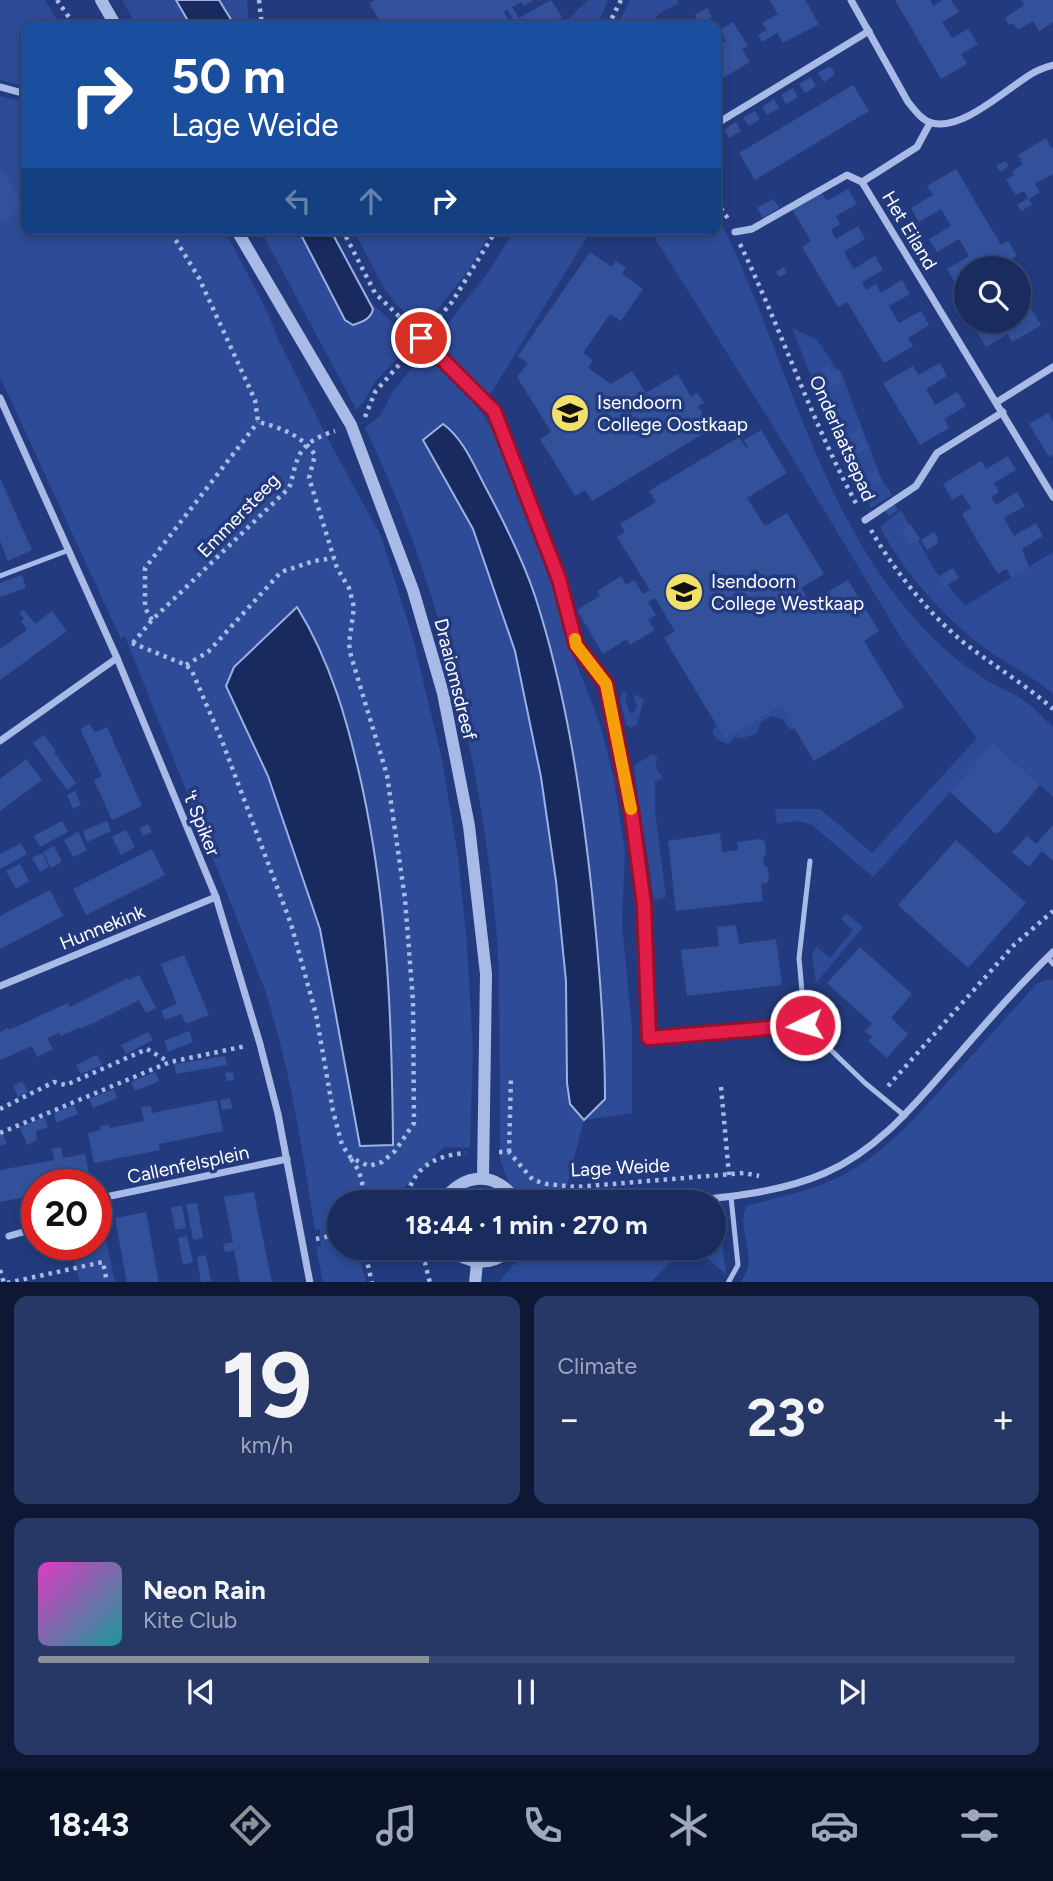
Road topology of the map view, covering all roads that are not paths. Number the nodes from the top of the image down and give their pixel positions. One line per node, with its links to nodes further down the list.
1 (101, 0): 3 (street)
2 (851, 0): 4 (street)
3 (113, 21)
4 (869, 31): 8 (street); 9 (street)
5 (1053, 65): 9 (street)
6 (0, 87): 7 (street)
7 (21, 93)
8 (721, 121)
9 (930, 123): 10 (street, Het Eiland)
10 (862, 182): 11 (street, Het Eiland); 16 (street, Het Eiland)
11 (734, 232)
12 (240, 235): 31 (street, Draaiomsdreef)
13 (421, 338): 28 (lane)
14 (1053, 367): 16 (street)
15 (0, 398): 20 (street, 't Spiker)
16 (997, 402): 17 (street, Het Eiland)
17 (1003, 412): 18 (street, Het Eiland); 19 (street)
18 (1053, 497)
19 (864, 520)
20 (69, 550): 21 (lane); 22 (street, 't Spiker)
21 (0, 576)
22 (117, 657): 23 (street); 25 (street, 't Spiker)
23 (0, 741)
24 (810, 861): 28 (lane)
25 (216, 897): 27 (street, Hunnekink); 30 (street, 't Spiker)
26 (1051, 958): 29 (street, Lage Weide)
27 (0, 986)
28 (805, 1025): 29 (lane)
29 (905, 1116): 36 (street, Lage Weide)
30 (287, 1159): 34 (street, Callenfelsplein); 42 (street, 't Spiker)
31 (483, 1178): 32 (street); 33 (street)
32 (451, 1190)
33 (509, 1190)
34 (112, 1196)
35 (726, 1197): 36 (street, Lage Weide)
36 (731, 1197): 44 (lane)
37 (21, 1233): 38 (street)
38 (9, 1236)
39 (467, 1260): 41 (street)
40 (495, 1260): 41 (street)
41 (477, 1263): 43 (street)
42 (310, 1282)
43 (475, 1282)
44 (729, 1282)

